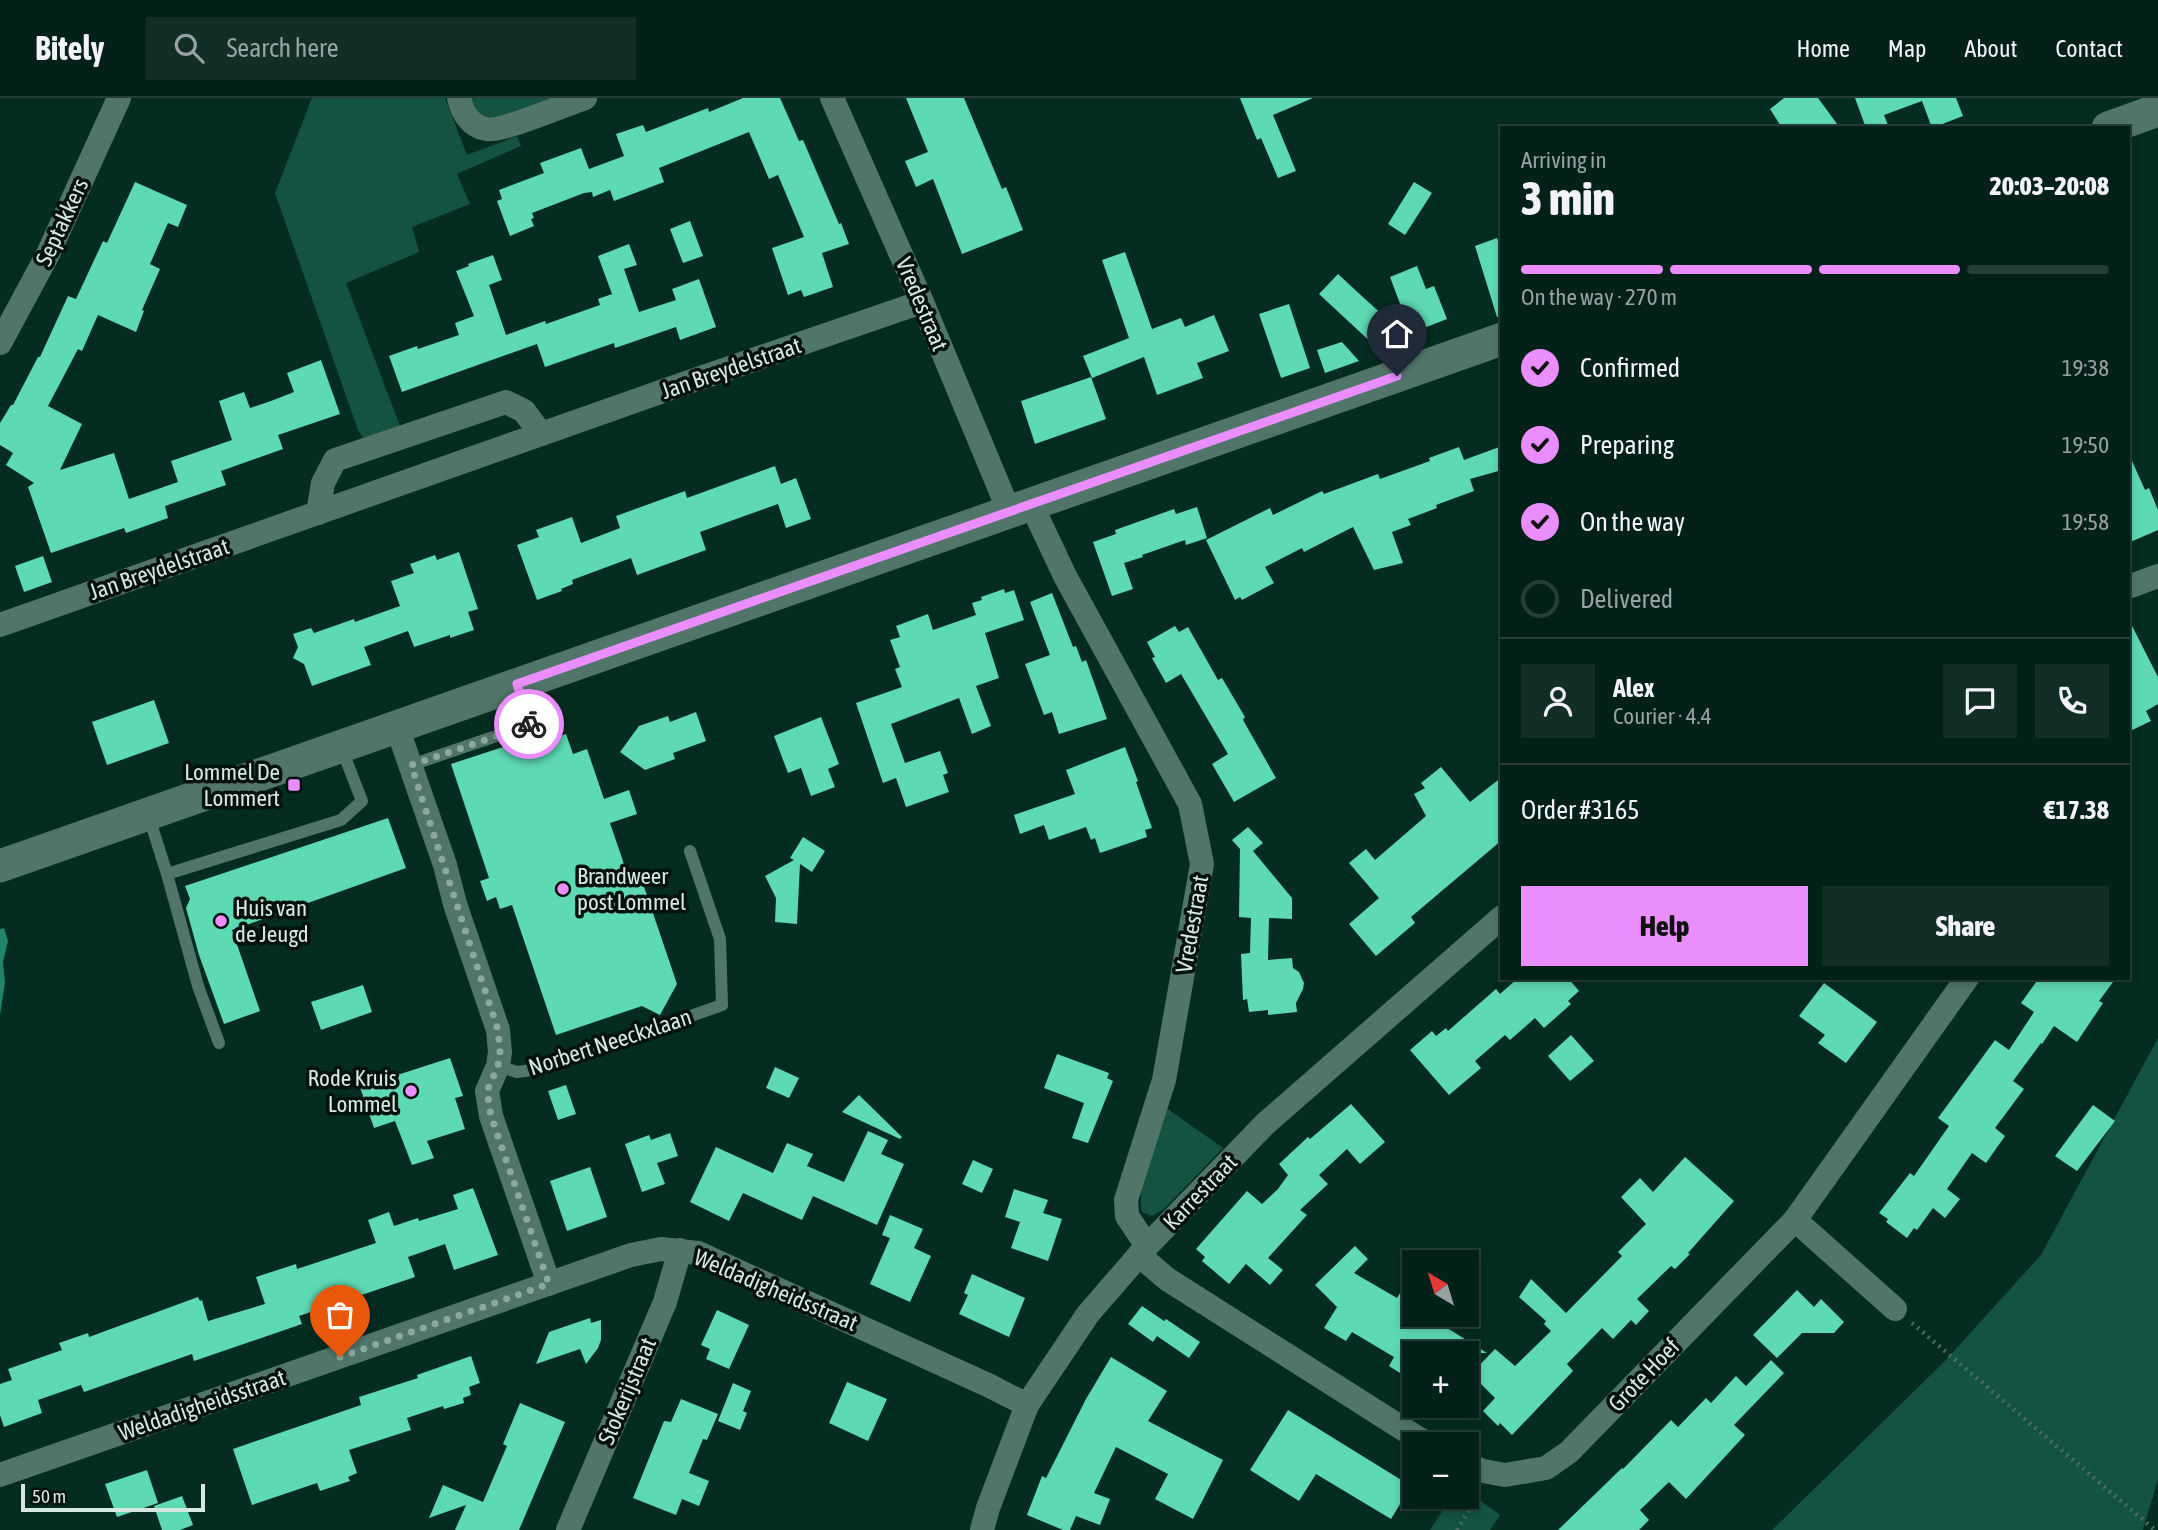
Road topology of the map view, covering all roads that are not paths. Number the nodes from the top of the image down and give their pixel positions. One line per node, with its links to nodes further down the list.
1 (119, 98): 9 (street, Septakkers)
2 (459, 98): 3 (street)
3 (585, 98)
4 (832, 98): 7 (street, Vredestraat)
5 (2158, 110): 6 (main road)
6 (2114, 126)
7 (922, 302): 10 (street, Jan Breydelstraat); 11 (street, Vredestraat)
8 (1500, 340): 11 (main road)
9 (0, 343)
10 (541, 434): 12 (street, Jan Breydelstraat); 12 (street)
11 (1020, 507): 16 (main road); 30 (street, Vredestraat)
12 (318, 513): 15 (street, Jan Breydelstraat)
13 (2158, 576): 14 (street)
14 (2130, 586)
15 (0, 625)
16 (517, 684): 17 (main road); 19 (lane)
17 (397, 727): 18 (main road); 19 (street, Norbert Neeckxlaan)
18 (341, 747): 20 (main road); 23 (lane)
19 (411, 765): 27 (street, Norbert Neeckxlaan)
20 (148, 814): 22 (main road); 23 (lane)
21 (690, 851): 27 (lane, Norbert Neeckxlaan)
22 (0, 866)
23 (167, 874): 26 (lane)
24 (1500, 919): 30 (street, Karrestraat)
25 (1966, 980): 28 (street, Grote Hoef)
26 (219, 1043)
27 (498, 1066): 31 (street, Norbert Neeckxlaan)
28 (1795, 1220): 32 (street); 35 (street, Grote Hoef)
29 (680, 1250): 31 (street, Weldadigheidsstraat); 33 (street, Weldadigheidsstraat); 37 (street, Stokerijstraat)
30 (1143, 1250): 33 (street, Karrestraat); 34 (street)
31 (549, 1284): 36 (street, Weldadigheidsstraat)
32 (1895, 1309)
33 (1027, 1405): 38 (street, Karrestraat)
34 (1408, 1432)
35 (1479, 1468)
36 (0, 1475)
37 (568, 1530)
38 (982, 1530)

